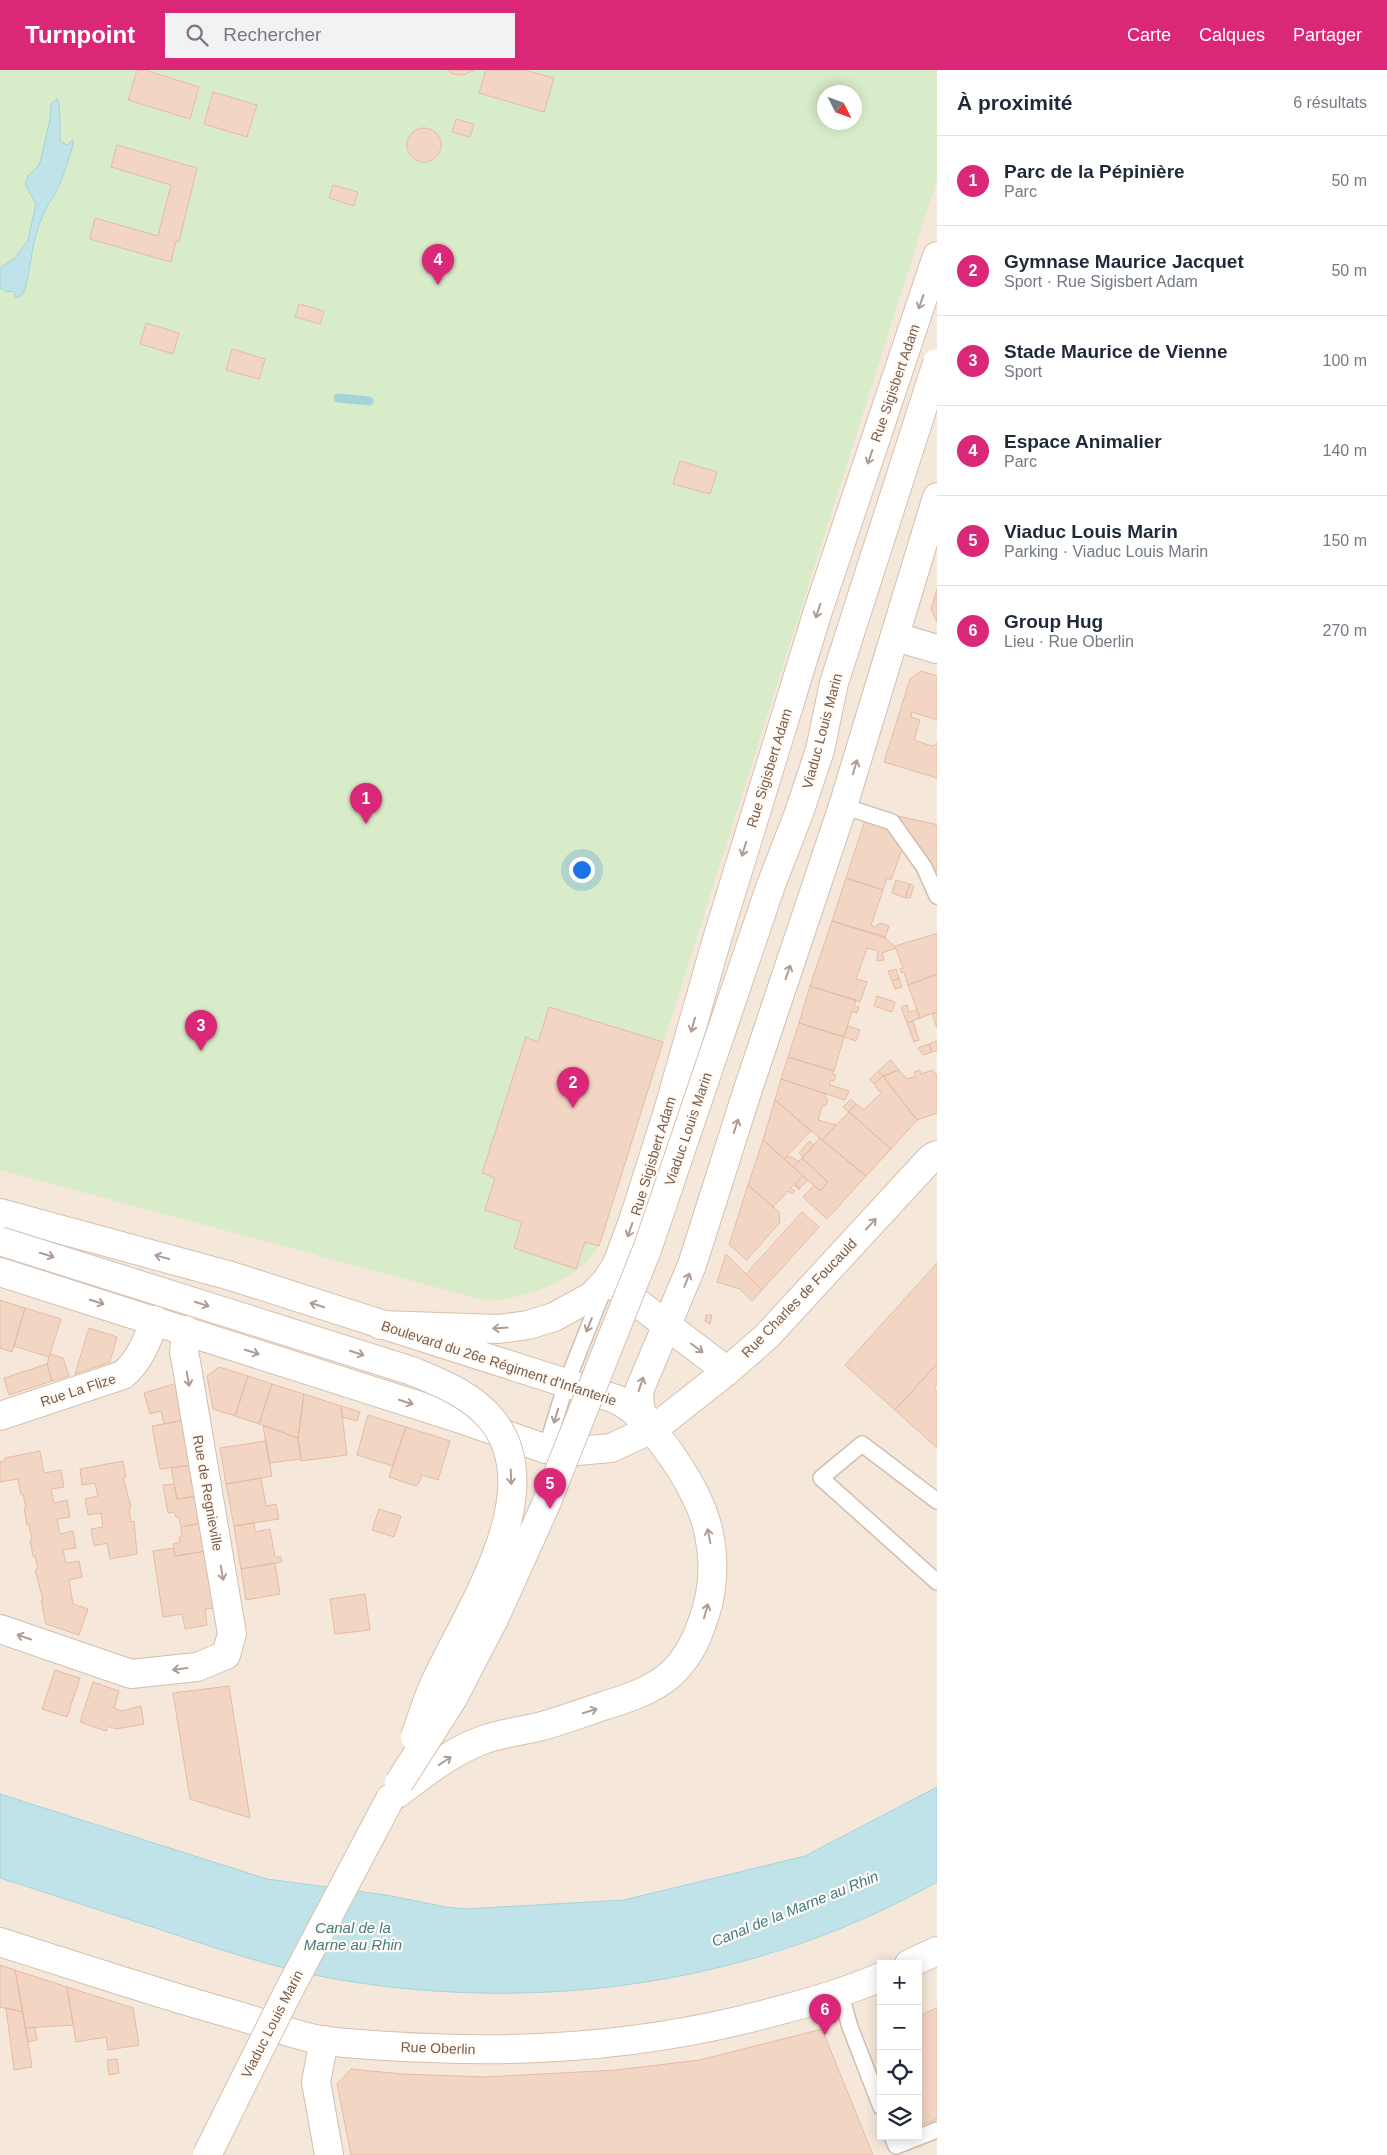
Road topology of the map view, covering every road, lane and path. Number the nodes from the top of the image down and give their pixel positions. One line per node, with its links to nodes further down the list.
1 (937, 256): 12 (main road, Rue Sigisbert Adam, one-way to 12)
2 (937, 363): 25 (main road, Viaduc Louis Marin, bridge)
3 (937, 497): 4 (main road)
4 (896, 637): 5 (main road); 6 (main road, one-way to 4)
5 (937, 649)
6 (844, 806): 7 (lane); 14 (main road, one-way to 6)
7 (937, 896)
8 (937, 1155): 17 (main road, Rue Charles de Foucauld, one-way to 8)
9 (0, 1213): 15 (main road, Boulevard du 26e Régiment d'Infanterie, one-way to 9)
10 (0, 1241): 25 (main road, one-way to 25, bridge)
11 (0, 1272): 13 (main road, one-way to 13)
12 (607, 1280): 14 (main road); 15 (main road, Rue Sigisbert Adam, one-way to 15); 18 (lane, one-way to 18)
13 (156, 1320): 16 (main road); 19 (main road, Rue La Flize)
14 (666, 1324): 17 (main road, one-way to 17); 20 (main road, one-way to 14)
15 (380, 1325): 18 (main road, Boulevard du 26e Régiment d'Infanterie)
16 (186, 1330): 21 (main road, one-way to 21); 24 (main road, Rue de Regnieville, one-way to 24)
17 (727, 1371): 20 (main road, Rue Charles de Foucauld)
18 (566, 1384): 20 (main road, Boulevard du 26e Régiment d'Infanterie); 21 (lane, one-way to 21)
19 (0, 1416)
20 (650, 1430): 21 (main road); 25 (main road, one-way to 20)
21 (546, 1449)
22 (937, 1501): 23 (lane)
23 (937, 1582)
24 (0, 1629)
25 (394, 1791): 37 (main road, Viaduc Louis Marin, bridge)
26 (0, 1942): 31 (main road, Rue Oberlin)
27 (937, 1951): 28 (main road)
28 (918, 1960)
29 (877, 1978): 30 (main road, Rue Oberlin)
30 (840, 1992): 31 (main road, Rue Oberlin); 32 (lane)
31 (324, 2040): 38 (main road)
32 (877, 2097)
33 (937, 2130): 34 (lane)
34 (922, 2136)
35 (894, 2140): 36 (lane)
36 (911, 2140)
37 (207, 2155)
38 (329, 2155)

